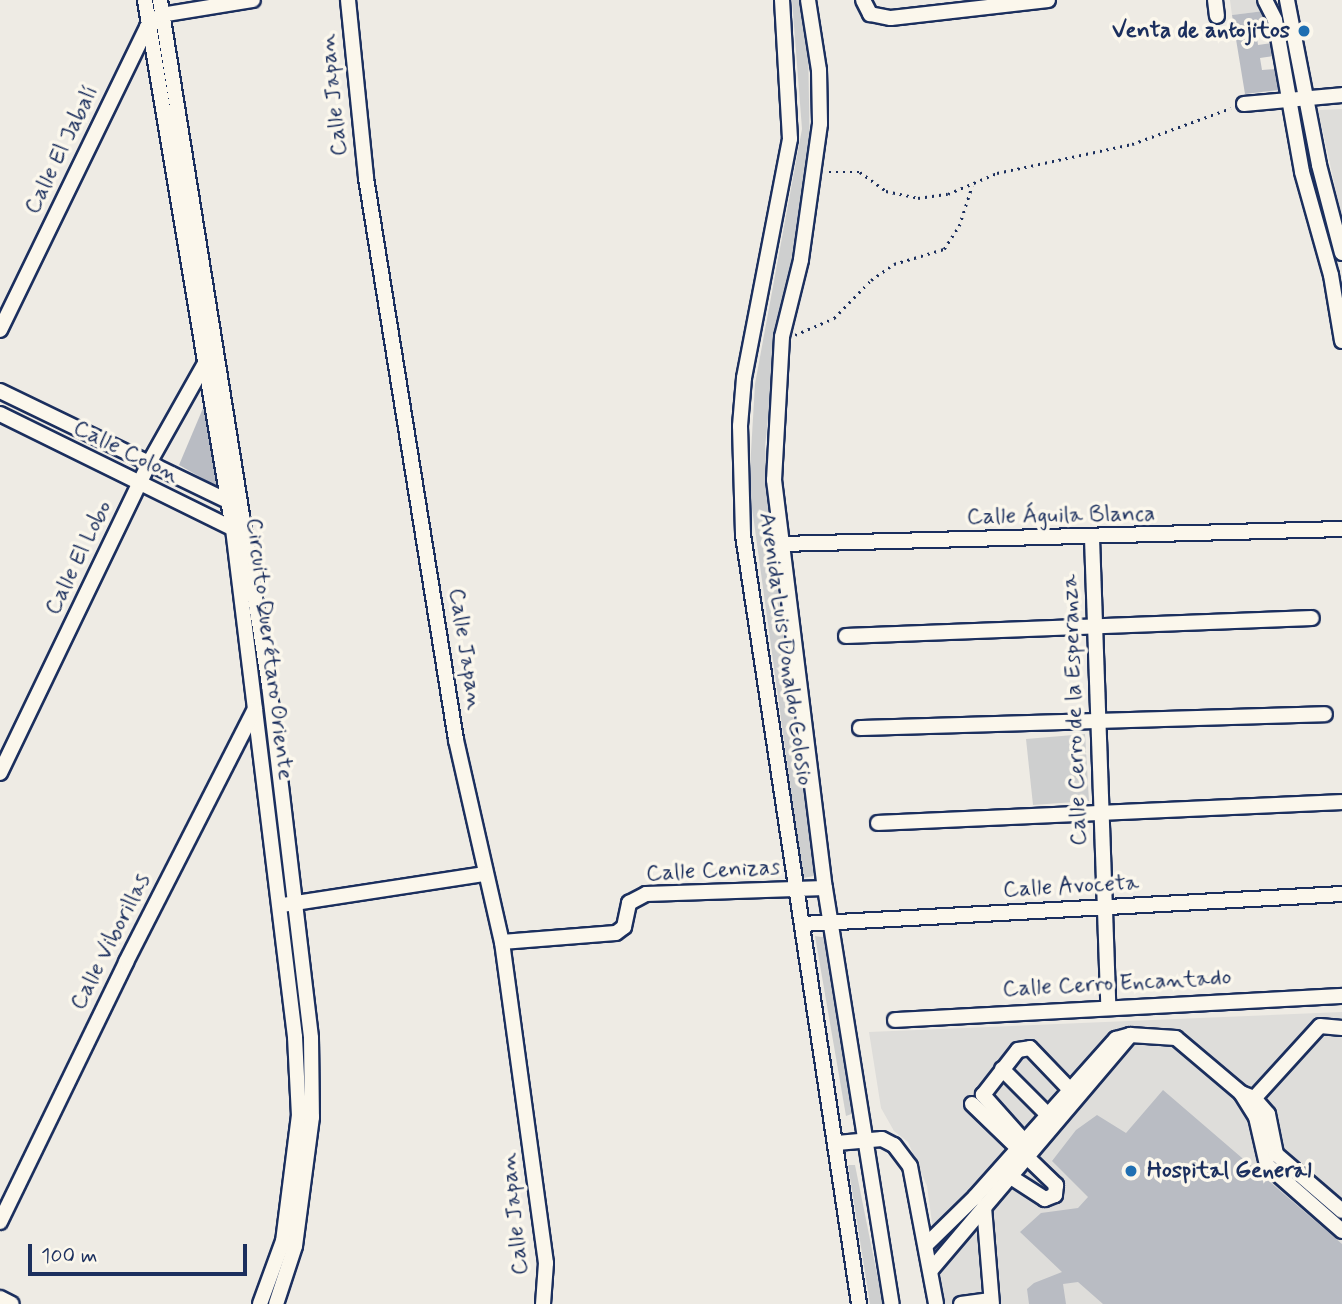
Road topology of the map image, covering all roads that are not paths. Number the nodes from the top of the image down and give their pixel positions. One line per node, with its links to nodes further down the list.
1 (145, 0): 14 (street, Circuito Querétaro Oriente)
2 (160, 0): 12 (street, Circuito Querétaro Oriente)
3 (253, 0): 12 (street)
4 (348, 0): 46 (street, Calle Japan)
5 (782, 0): 48 (street, Avenida Luis Donaldo Colosio)
6 (808, 0): 33 (street, Avenida Luis Donaldo Colosio)
7 (863, 0): 8 (street)
8 (1048, 0)
9 (1215, 0): 13 (street)
10 (1265, 0): 17 (street)
11 (1287, 0): 16 (street)
12 (161, 15): 14 (street); 29 (street, Circuito Querétaro Oriente)
13 (1217, 16)
14 (147, 27): 22 (street, Calle El Jabalí); 24 (street, Circuito Querétaro Oriente)
15 (1342, 95): 16 (street)
16 (1307, 98): 17 (street); 19 (street)
17 (1288, 99): 18 (street); 20 (street)
18 (1244, 104)
19 (1337, 234): 20 (street); 21 (street)
20 (1320, 238): 23 (street)
21 (1342, 253)
22 (0, 330)
23 (1342, 341)
24 (204, 365): 27 (street, Calle El Lobo); 29 (street, Circuito Querétaro Oriente)
25 (0, 391): 27 (street, Calle Colon)
26 (0, 414): 28 (street, Calle Colon)
27 (149, 463): 28 (street, Calle El Lobo); 29 (street, Calle Colon)
28 (140, 485): 31 (street, Calle Colon); 42 (street, Calle El Lobo)
29 (234, 504): 31 (street, Circuito Querétaro Oriente)
30 (1342, 529): 32 (street, Calle Águila Blanca)
31 (239, 531): 37 (street, Circuito Querétaro Oriente); 38 (street, Circuito Querétaro Oriente)
32 (1092, 538): 33 (street, Calle Águila Blanca); 35 (street, Calle Cerro de la Esperanza)
33 (781, 544): 47 (street, Avenida Luis Donaldo Colosio)
34 (1312, 618): 35 (street)
35 (1095, 629): 36 (street); 40 (street, Calle Cerro de la Esperanza)
36 (846, 636)
37 (269, 685): 38 (street, Calle Viborillas); 50 (street, Circuito Querétaro Oriente)
38 (255, 710): 50 (street, Circuito Querétaro Oriente); 71 (street, Calle Viborillas)
39 (1325, 714): 40 (street)
40 (1098, 718): 41 (street); 44 (street, Calle Cerro de la Esperanza)
41 (860, 728)
42 (0, 773)
43 (1342, 802): 44 (street)
44 (1102, 814): 45 (street); 51 (street, Calle Cerro de la Esperanza)
45 (878, 823)
46 (485, 874): 50 (street); 54 (street, Calle Japan)
47 (825, 888): 48 (street, Calle Cenizas); 52 (street, Avenida Luis Donaldo Colosio)
48 (797, 890): 53 (street, Avenida Luis Donaldo Colosio); 54 (street, Calle Cenizas)
49 (1342, 894): 51 (street, Calle Avoceta)
50 (284, 905): 64 (street, Circuito Querétaro Oriente)
51 (1103, 909): 52 (street, Calle Avoceta); 56 (street, Calle Cerro de la Esperanza)
52 (832, 923): 53 (street, Calle Avoceta); 65 (street, Avenida Luis Donaldo Colosio)
53 (802, 924): 66 (street, Avenida Luis Donaldo Colosio)
54 (502, 942): 80 (street, Calle Japan)
55 (1342, 996): 56 (street, Calle Cerro Encantado)
56 (1108, 1006): 57 (street, Calle Cerro Encantado)
57 (895, 1020)
58 (1342, 1028): 61 (street)
59 (1002, 1069): 60 (street); 63 (street); 67 (street)
60 (1073, 1093): 61 (street); 63 (street); 67 (street)
61 (1247, 1099): 70 (street); 72 (street)
62 (972, 1104): 67 (street)
63 (1048, 1115): 67 (street)
64 (305, 1116): 78 (street, Circuito Querétaro Oriente); 79 (street, Circuito Querétaro Oriente)
65 (866, 1140): 66 (street); 73 (street); 82 (street, Avenida Luis Donaldo Colosio)
66 (837, 1143): 81 (street, Avenida Luis Donaldo Colosio)
67 (1023, 1148): 68 (street); 68 (street); 73 (street)
68 (1011, 1177): 69 (street)
69 (984, 1207): 74 (street); 76 (street)
70 (1342, 1211)
71 (0, 1222)
72 (1342, 1231)
73 (926, 1245): 74 (street)
74 (931, 1270): 83 (street)
75 (0, 1298): 77 (street)
76 (992, 1302): 84 (street)
77 (12, 1304)
78 (260, 1304)
79 (276, 1304)
80 (543, 1304)
81 (859, 1304)
82 (892, 1304)
83 (936, 1304)
84 (961, 1304)

